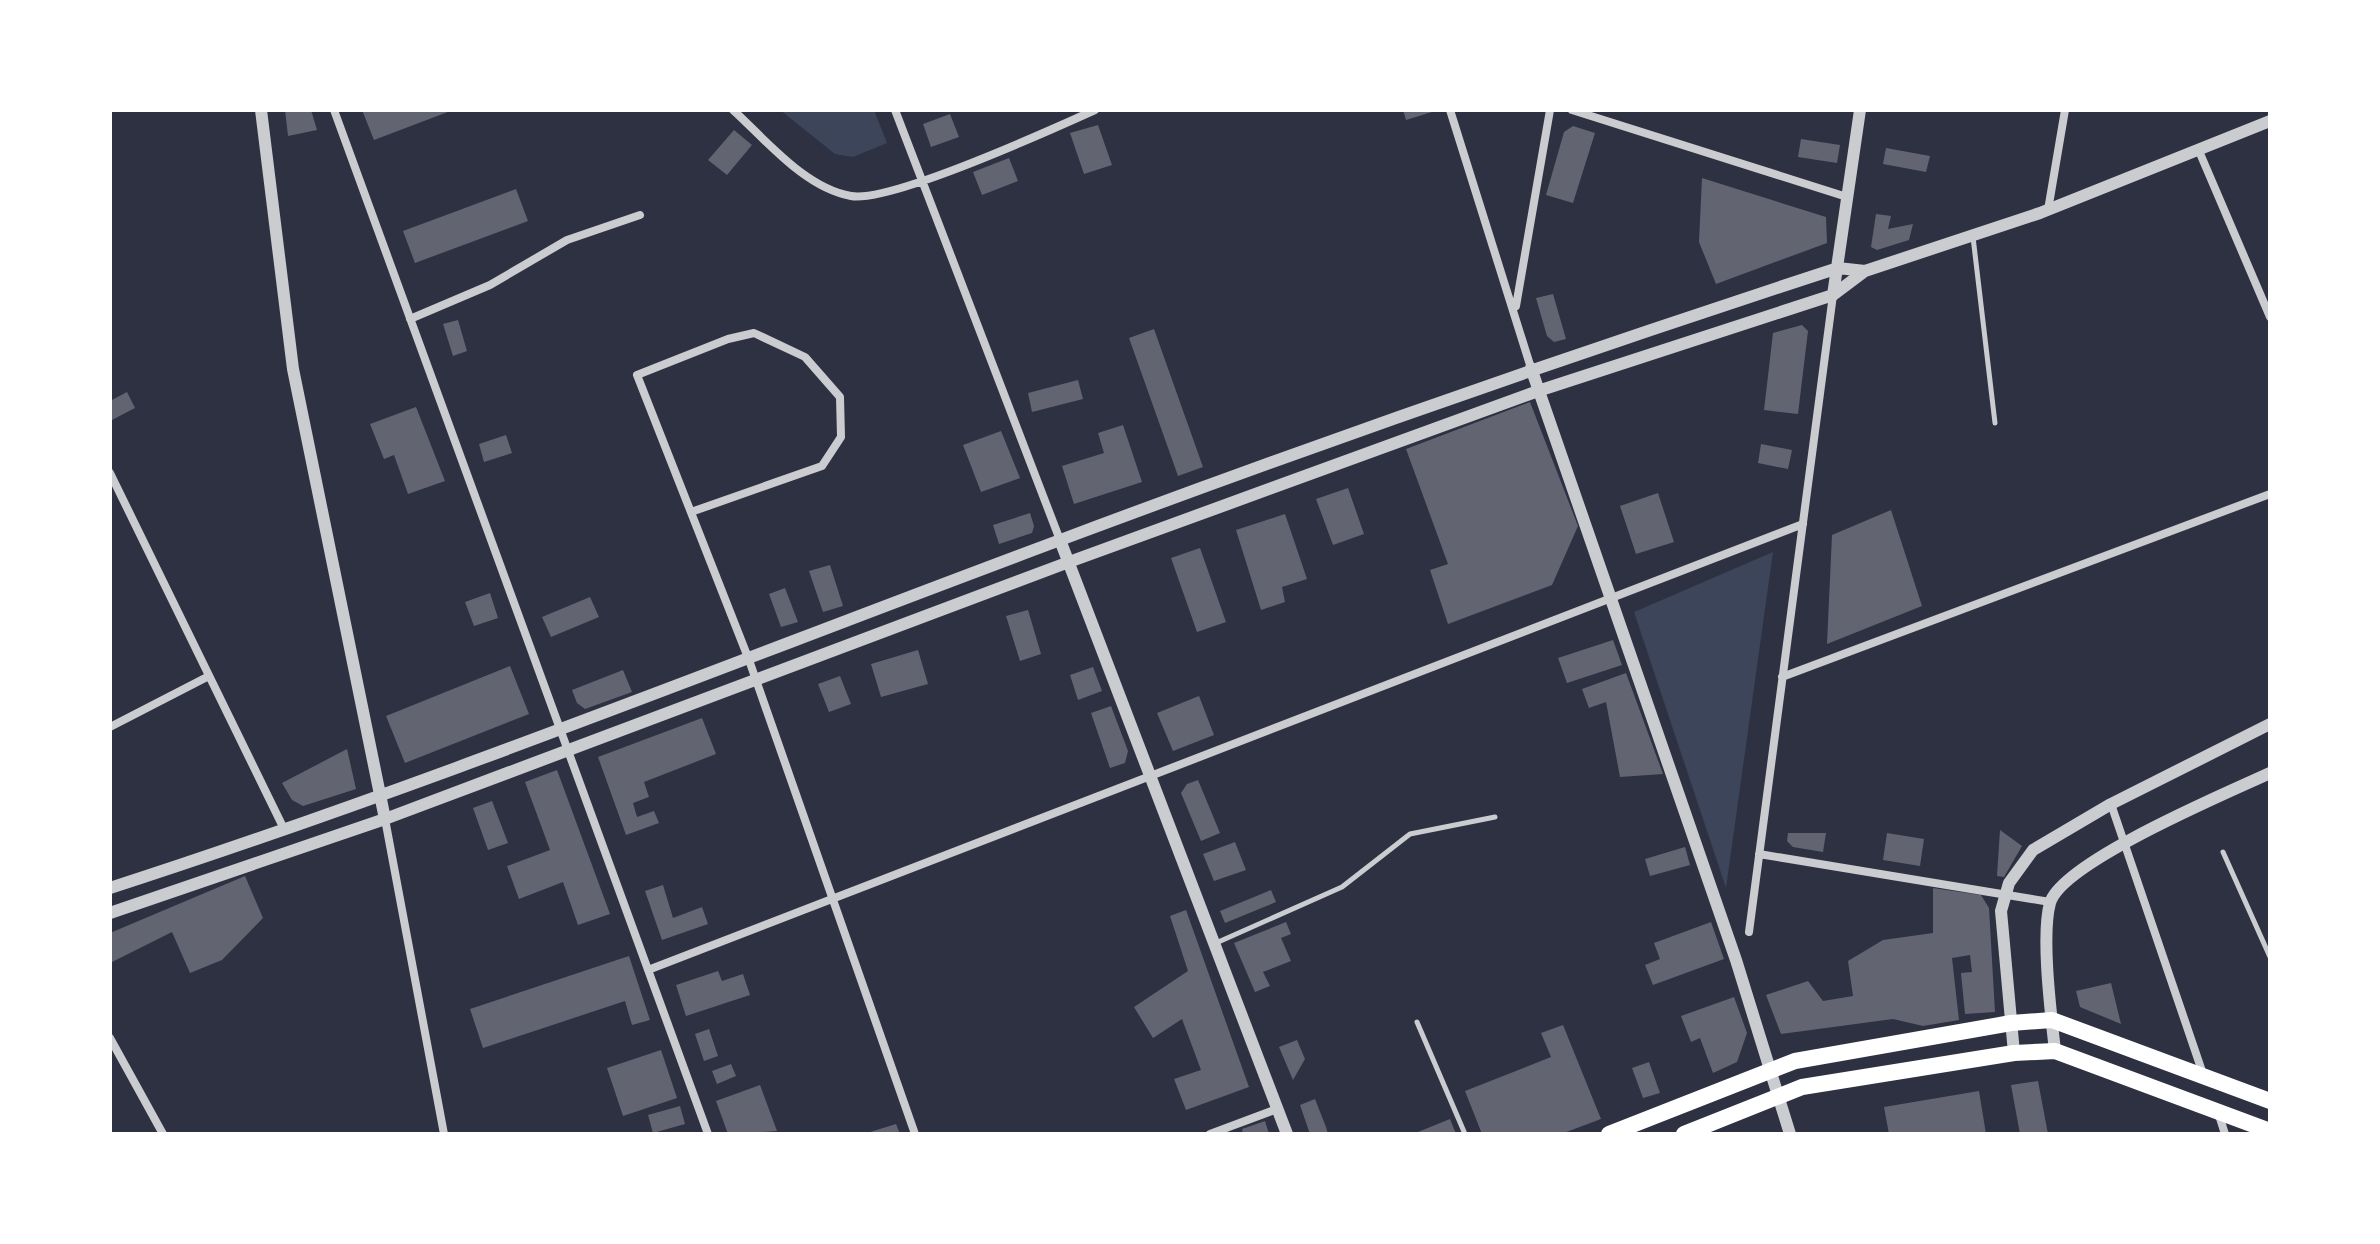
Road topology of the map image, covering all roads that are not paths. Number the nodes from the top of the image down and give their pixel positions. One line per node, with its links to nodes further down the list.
1 (261, 110): 46 (street)
2 (334, 110): 25 (street)
3 (733, 110): 15 (street)
4 (895, 110): 15 (street)
5 (1095, 110): 12 (street)
6 (1450, 110): 23 (street)
7 (1550, 110): 23 (street)
8 (1572, 110): 16 (street)
9 (1860, 110): 16 (street)
10 (2065, 110): 17 (street)
11 (2261, 110): 13 (street)
12 (1076, 114): 15 (street)
13 (2266, 122): 14 (street)
14 (2199, 151): 17 (street); 24 (street)
15 (923, 181): 33 (street)
16 (1847, 197): 20 (street)
17 (2048, 210): 19 (street)
18 (640, 215): 25 (street)
19 (1973, 236): 21 (street); 28 (lane)
20 (1838, 268): 21 (street); 22 (street); 26 (street)
21 (1865, 271): 22 (street)
22 (1833, 295): 27 (street); 32 (street)
23 (1515, 310): 26 (street)
24 (2270, 317)
25 (410, 319): 42 (street)
26 (1531, 368): 27 (street); 33 (street)
27 (1538, 391): 34 (street); 35 (street)
28 (1995, 423)
29 (110, 473): 37 (street)
30 (2270, 494): 38 (street)
31 (691, 512): 31 (street); 36 (street)
32 (1803, 524): 35 (street); 38 (street)
33 (1060, 540): 34 (street); 36 (street)
34 (1069, 562): 39 (street); 45 (street)
35 (1612, 598): 45 (street); 69 (street)
36 (749, 660): 39 (street); 42 (street)
37 (209, 676): 41 (street); 50 (street)
38 (1782, 677): 53 (street)
39 (756, 679): 43 (street); 56 (street)
40 (2270, 724): 47 (street)
41 (110, 727)
42 (559, 731): 43 (street); 46 (street)
43 (566, 751): 49 (street); 62 (street)
44 (2270, 773): 51 (street)
45 (1150, 776): 56 (street); 60 (street)
46 (381, 796): 49 (street); 50 (street)
47 (2111, 804): 51 (street); 55 (street)
48 (1495, 817): 60 (lane)
49 (385, 819): 58 (street); 77 (street)
50 (285, 831): 54 (street)
51 (2127, 843): 57 (street); 70 (street)
52 (2223, 852): 61 (lane)
53 (1759, 854): 55 (street); 59 (street)
54 (110, 888)
55 (2005, 892): 57 (street); 65 (street)
56 (833, 899): 62 (street); 79 (street)
57 (2050, 902): 63 (street)
58 (110, 913)
59 (1749, 932)
60 (1215, 944): 73 (street)
61 (2270, 957)
62 (648, 970): 78 (street)
63 (2052, 1020): 65 (main road); 67 (street); 70 (main road)
64 (1417, 1022): 82 (lane)
65 (2011, 1023): 68 (street); 69 (main road)
66 (110, 1038): 76 (street)
67 (2055, 1051): 68 (main road); 74 (main road)
68 (2014, 1053): 71 (main road)
69 (1769, 1069): 71 (street); 83 (main road)
70 (2204, 1075): 72 (main road)
71 (1776, 1096): 84 (main road); 85 (street)
72 (2270, 1101)
73 (1277, 1109): 80 (street); 81 (street)
74 (2218, 1112): 75 (main road); 86 (street)
75 (2270, 1131)
76 (163, 1134)
77 (444, 1134)
78 (708, 1134)
79 (915, 1134)
80 (1210, 1134)
81 (1287, 1134)
82 (1465, 1134)
83 (1609, 1134)
84 (1684, 1134)
85 (1790, 1134)
86 (2225, 1134)

